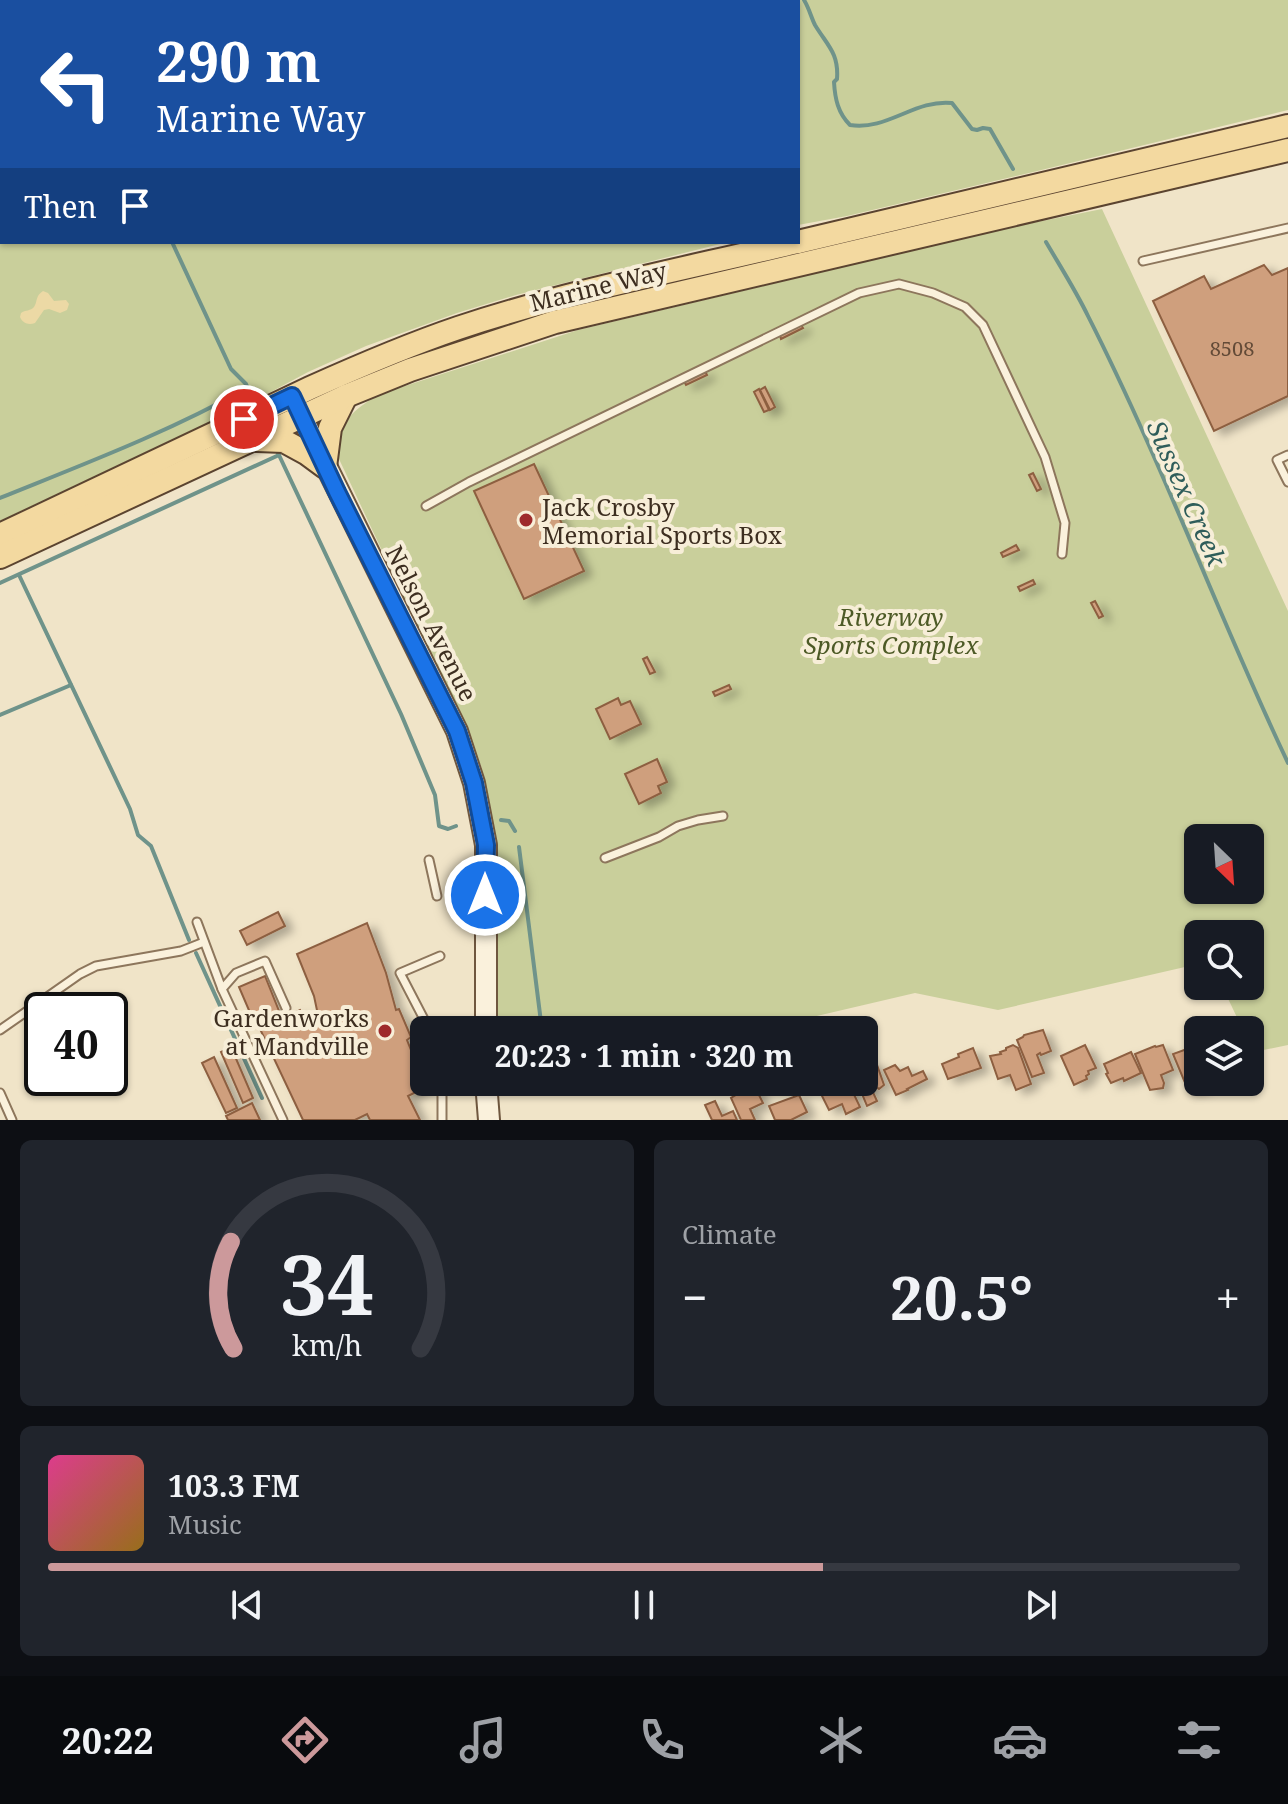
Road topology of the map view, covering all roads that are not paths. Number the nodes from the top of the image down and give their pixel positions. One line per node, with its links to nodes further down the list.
1 (1288, 126): 4 (main road, Marine Way)
2 (1288, 150): 7 (main road, Marine Way)
3 (1288, 228): 6 (lane)
4 (800, 242)
5 (789, 244): 8 (main road, Marine Way)
6 (1143, 261)
7 (346, 396): 8 (main road, Marine Way); 11 (main road)
8 (297, 406): 9 (main road, Marine Way); 11 (street, Nelson Avenue); 14 (main road, Marine Way)
9 (252, 439): 11 (main road); 16 (main road, Marine Way)
10 (1288, 455): 12 (lane)
11 (325, 467): 27 (street, Nelson Avenue)
12 (1288, 482)
13 (426, 506): 15 (lane)
14 (0, 535)
15 (1062, 554)
16 (0, 557)
17 (723, 816): 18 (lane)
18 (605, 858)
19 (429, 860): 20 (lane)
20 (437, 896)
21 (197, 922): 22 (lane)
22 (204, 942): 24 (lane); 28 (lane)
23 (440, 956): 26 (lane)
24 (222, 989): 25 (lane); 33 (lane)
25 (286, 1008)
26 (422, 1016)
27 (486, 1016)
28 (0, 1030)
29 (0, 1093): 32 (lane)
30 (442, 1096): 34 (lane)
31 (487, 1096): 35 (street)
32 (12, 1120)
33 (283, 1120)
34 (442, 1120)
35 (489, 1120)

